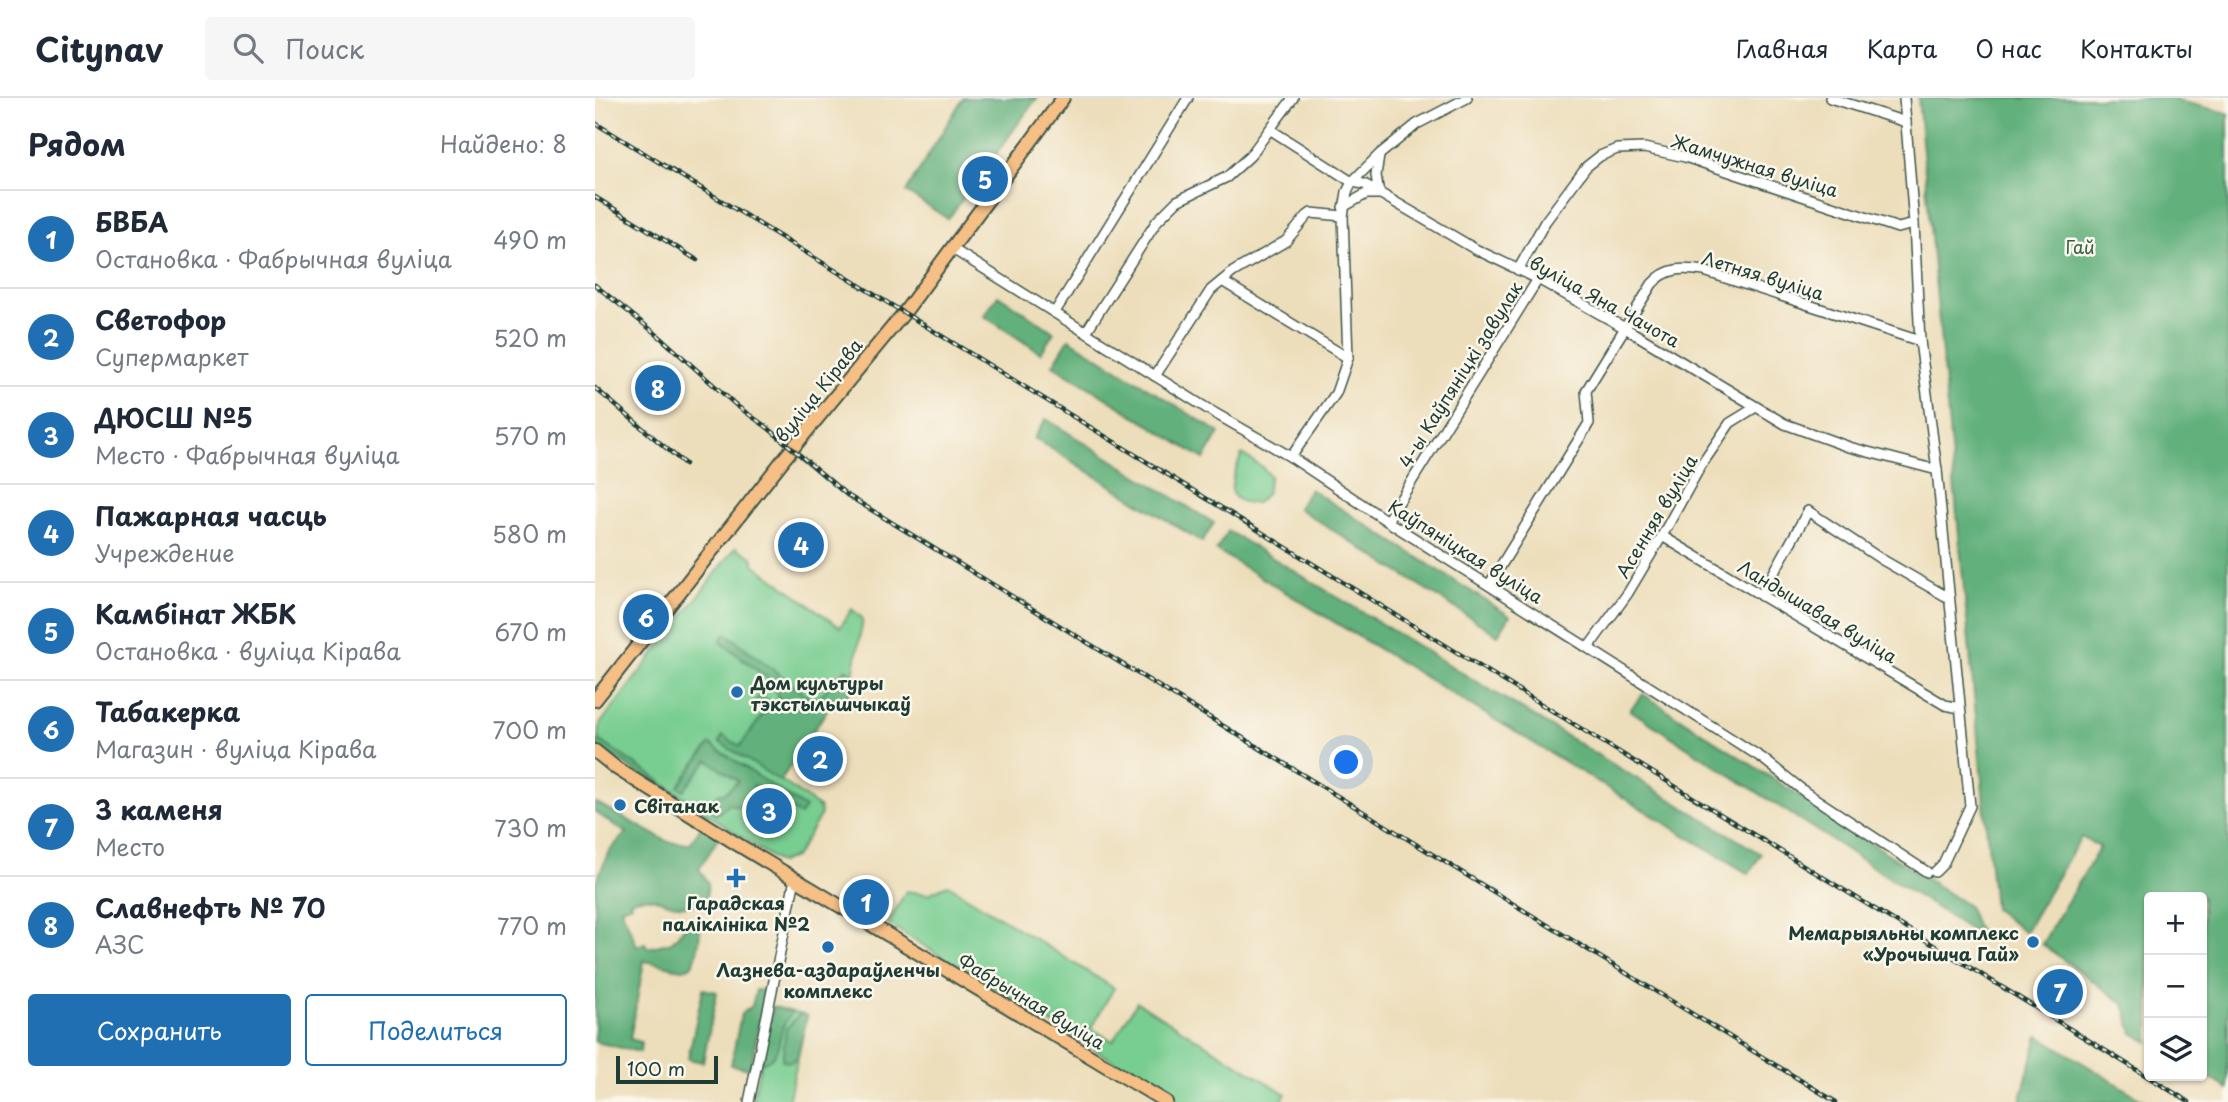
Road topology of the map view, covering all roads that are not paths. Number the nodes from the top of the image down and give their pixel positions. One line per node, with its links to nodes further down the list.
1 (1062, 98): 14 (main road, вуліца Кірава)
2 (1188, 98): 18 (street)
3 (1293, 98): 8 (street)
4 (1467, 98): 9 (street)
5 (1830, 98): 7 (street)
6 (1904, 98): 7 (street)
7 (1906, 122): 13 (street)
8 (1271, 130): 10 (street, вуліца Яна Чачота); 20 (street)
9 (1380, 154): 10 (street); 11 (street)
10 (1352, 182): 11 (street, вуліца Яна Чачота); 12 (street)
11 (1379, 194): 12 (street); 15 (street, вуліца Яна Чачота)
12 (1343, 211): 17 (street); 22 (street)
13 (1915, 224): 15 (street, Жамчужная вуліца); 21 (street)
14 (951, 248): 18 (street, Каўпяніцкая вуліца); 33 (main road, вуліца Кірава)
15 (1518, 270): 16 (street, вуліца Яна Чачота)
16 (1538, 279): 19 (street, вуліца Яна Чачота); 27 (street, 4-ы Каўпяніцкі завулак)
17 (1222, 281): 22 (street); 23 (street)
18 (1055, 312): 20 (street, Каўпяніцкая вуліца)
19 (1625, 328): 21 (street, Летняя вуліца); 24 (street, вуліца Яна Чачота); 29 (street, Летняя вуліца)
20 (1086, 332): 23 (street, Каўпяніцкая вуліца)
21 (1920, 341): 26 (street)
22 (1348, 358): 25 (street)
23 (1155, 376): 25 (street, Каўпяніцкая вуліца)
24 (1756, 407): 26 (street, вуліца Яна Чачота); 28 (street, Асенняя вуліца)
25 (1291, 457): 27 (street, Каўпяніцкая вуліца)
26 (1937, 470): 31 (street)
27 (1387, 521): 29 (street, Каўпяніцкая вуліца)
28 (1663, 536): 30 (street, Ландышавая вуліца); 32 (street, Асенняя вуліца)
29 (1489, 584): 32 (street, Каўпяніцкая вуліца)
30 (1761, 596): 31 (street); 34 (street, Ландышавая вуліца)
31 (1949, 598): 34 (street)
32 (1588, 648): 34 (street, Каўпяніцкая вуліца)
33 (595, 700)
34 (1960, 708)
35 (595, 751): 36 (main road, Фабрычная вуліца)
36 (795, 878): 37 (street); 38 (main road, Фабрычная вуліца)
37 (749, 1102)
38 (1166, 1102)

